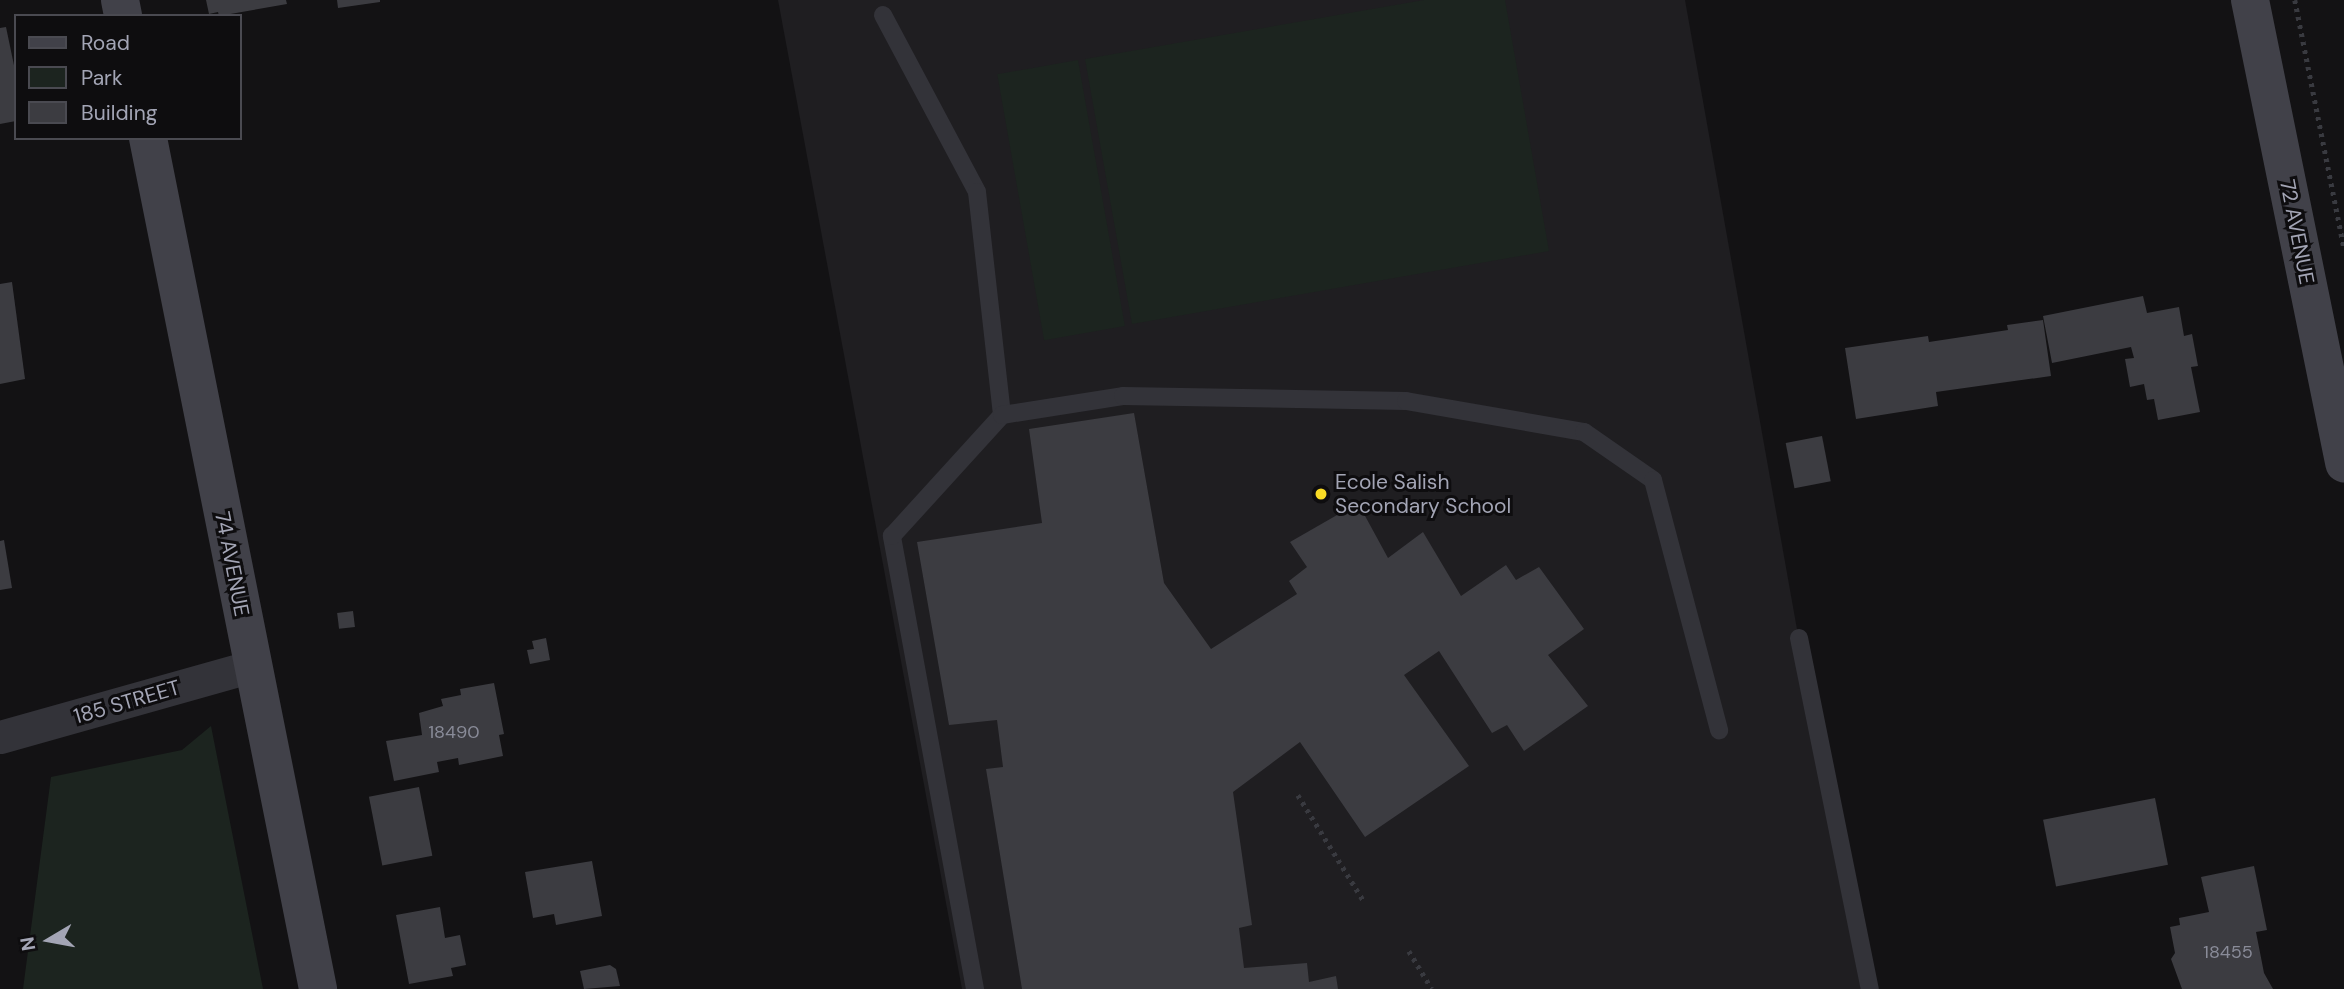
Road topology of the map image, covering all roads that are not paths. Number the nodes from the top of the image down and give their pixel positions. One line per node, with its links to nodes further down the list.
1 (2250, 0): 5 (street, 72 AVENUE)
2 (883, 15): 4 (lane)
3 (148, 140): 7 (street, 74 AVENUE)
4 (1002, 415): 8 (lane); 11 (lane)
5 (2344, 464)
6 (1798, 638): 12 (lane)
7 (253, 666): 9 (street, 185 STREET); 10 (street, 74 AVENUE)
8 (1719, 730)
9 (0, 737)
10 (318, 989)
11 (975, 989)
12 (1870, 989)

